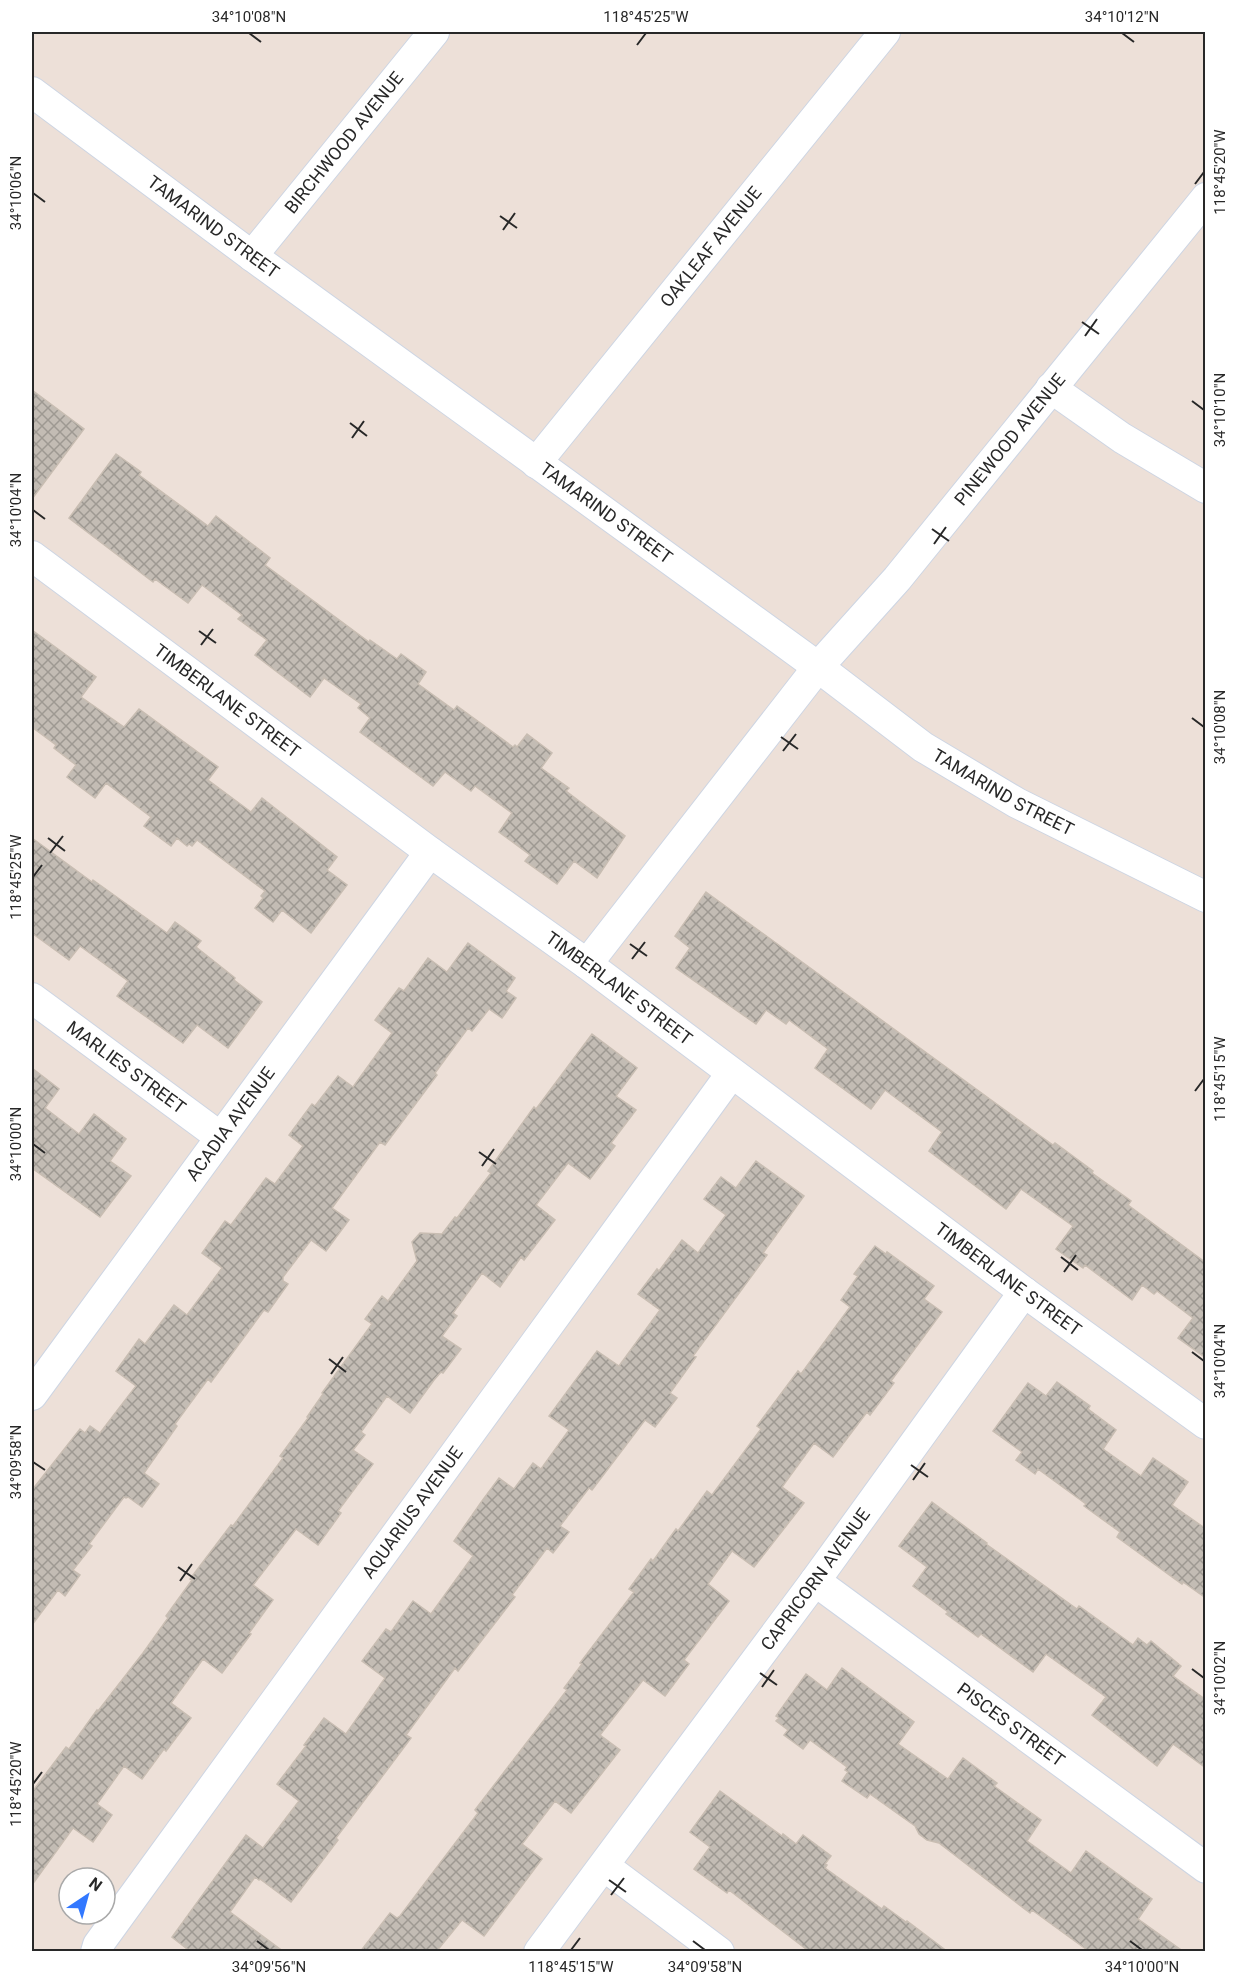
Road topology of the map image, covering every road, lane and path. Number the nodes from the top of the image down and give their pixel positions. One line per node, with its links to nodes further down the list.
1 (434, 32): 5 (street, BIRCHWOOD AVENUE)
2 (885, 32): 7 (street, OAKLEAF AVENUE)
3 (32, 92): 5 (street, TAMARIND STREET)
4 (1206, 198): 6 (street, PINEWOOD AVENUE)
5 (252, 256): 7 (street, TAMARIND STREET)
6 (1050, 388): 8 (street); 10 (street, PINEWOOD AVENUE)
7 (536, 463): 10 (street, TAMARIND STREET)
8 (1206, 488)
9 (32, 556): 11 (street, TIMBERLANE STREET)
10 (818, 667): 12 (street, TAMARIND STREET); 13 (street, PINEWOOD AVENUE)
11 (430, 852): 13 (street, TIMBERLANE STREET); 16 (street, ACADIA AVENUE)
12 (1206, 897)
13 (587, 964): 15 (street, TIMBERLANE STREET)
14 (32, 998): 16 (street, MARLIES STREET)
15 (730, 1074): 17 (street, TIMBERLANE STREET); 23 (street, AQUARIUS AVENUE)
16 (219, 1136): 18 (street, ACADIA AVENUE)
17 (1024, 1292): 19 (street, TIMBERLANE STREET); 20 (street, CAPRICORN AVENUE)
18 (32, 1395)
19 (1206, 1424)
20 (815, 1581): 21 (street, CAPRICORN AVENUE); 22 (street, PISCES STREET)
21 (604, 1866): 24 (street, CAPRICORN AVENUE); 25 (street)
22 (1206, 1868)
23 (96, 1952)
24 (539, 1952)
25 (719, 1952)

